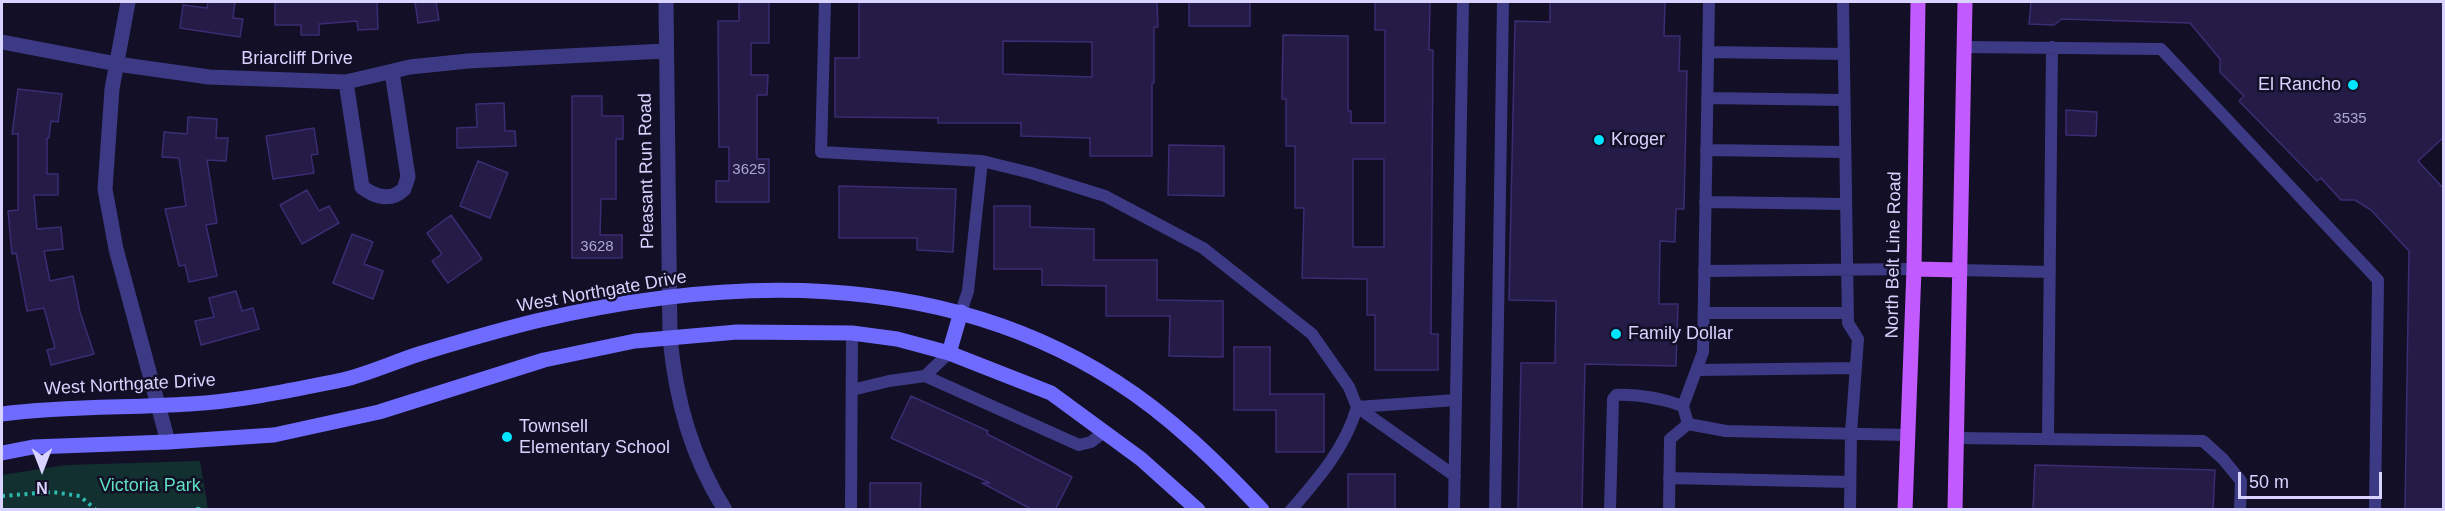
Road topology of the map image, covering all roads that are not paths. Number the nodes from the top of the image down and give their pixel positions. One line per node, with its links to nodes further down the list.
1 (128, 2): 16 (street)
2 (666, 2): 13 (street, Pleasant Run Road)
3 (825, 2): 23 (lane)
4 (1462, 2): 42 (lane)
5 (1503, 2): 64 (lane)
6 (1709, 2): 14 (lane)
7 (1843, 2): 15 (lane)
8 (1918, 2): 27 (main road, North Belt Line Road)
9 (1965, 2): 11 (main road)
10 (2, 42): 16 (street, Briarcliff Drive)
11 (1964, 46): 12 (lane); 28 (main road)
12 (2052, 48): 30 (lane); 71 (lane)
13 (666, 51): 17 (street, Briarcliff Drive); 31 (street, Pleasant Run Road)
14 (1708, 52): 15 (lane); 19 (lane)
15 (1844, 54): 20 (lane)
16 (117, 64): 18 (street, Briarcliff Drive); 43 (street)
17 (392, 72): 18 (street, Briarcliff Drive); 18 (street)
18 (346, 82)
19 (1707, 98): 20 (lane); 21 (lane)
20 (1844, 100): 22 (lane)
21 (1706, 150): 22 (lane); 24 (lane)
22 (1845, 152): 25 (lane)
23 (982, 161): 32 (lane); 45 (lane)
24 (1706, 202): 25 (lane); 29 (lane)
25 (1845, 204): 26 (lane)
26 (1846, 269): 27 (lane); 29 (lane); 34 (lane)
27 (1914, 269): 28 (main road); 50 (main road, North Belt Line Road)
28 (1959, 270): 30 (lane); 52 (main road)
29 (1704, 271): 33 (lane)
30 (2050, 272): 51 (lane)
31 (668, 298): 32 (main road, West Northgate Drive); 36 (street, Pleasant Run Road); 43 (main road, West Northgate Drive)
32 (961, 312): 37 (main road); 61 (main road, West Northgate Drive)
33 (1704, 314): 34 (lane); 39 (lane)
34 (1847, 314): 38 (lane)
35 (852, 333): 36 (main road); 37 (main road); 41 (lane)
36 (669, 338): 53 (main road); 58 (street, Pleasant Run Road)
37 (948, 353): 40 (lane); 48 (main road)
38 (1856, 369): 39 (lane); 49 (lane)
39 (1697, 370): 44 (lane)
40 (925, 376): 41 (lane); 48 (lane)
41 (852, 390): 59 (lane)
42 (1456, 400): 45 (lane); 55 (lane)
43 (160, 405): 46 (main road, West Northgate Drive); 53 (street)
44 (1683, 406): 47 (lane); 65 (lane)
45 (1357, 407): 55 (lane); 62 (lane)
46 (2, 414)
47 (1688, 424): 49 (lane); 56 (lane)
48 (1104, 432): 60 (main road)
49 (1851, 433): 50 (lane); 57 (lane)
50 (1908, 435): 68 (main road, North Belt Line Road)
51 (2048, 437): 52 (lane); 70 (lane)
52 (1956, 438): 69 (main road)
53 (168, 442): 54 (main road)
54 (2, 453)
55 (1455, 476): 63 (lane)
56 (1669, 478): 57 (lane); 66 (lane)
57 (1850, 482): 67 (lane)
58 (725, 510)
59 (851, 510)
60 (1198, 510)
61 (1262, 510)
62 (1291, 510)
63 (1454, 510)
64 (1495, 510)
65 (1610, 510)
66 (1669, 510)
67 (1850, 510)
68 (1905, 510)
69 (1954, 510)
70 (2240, 510)
71 (2375, 510)

